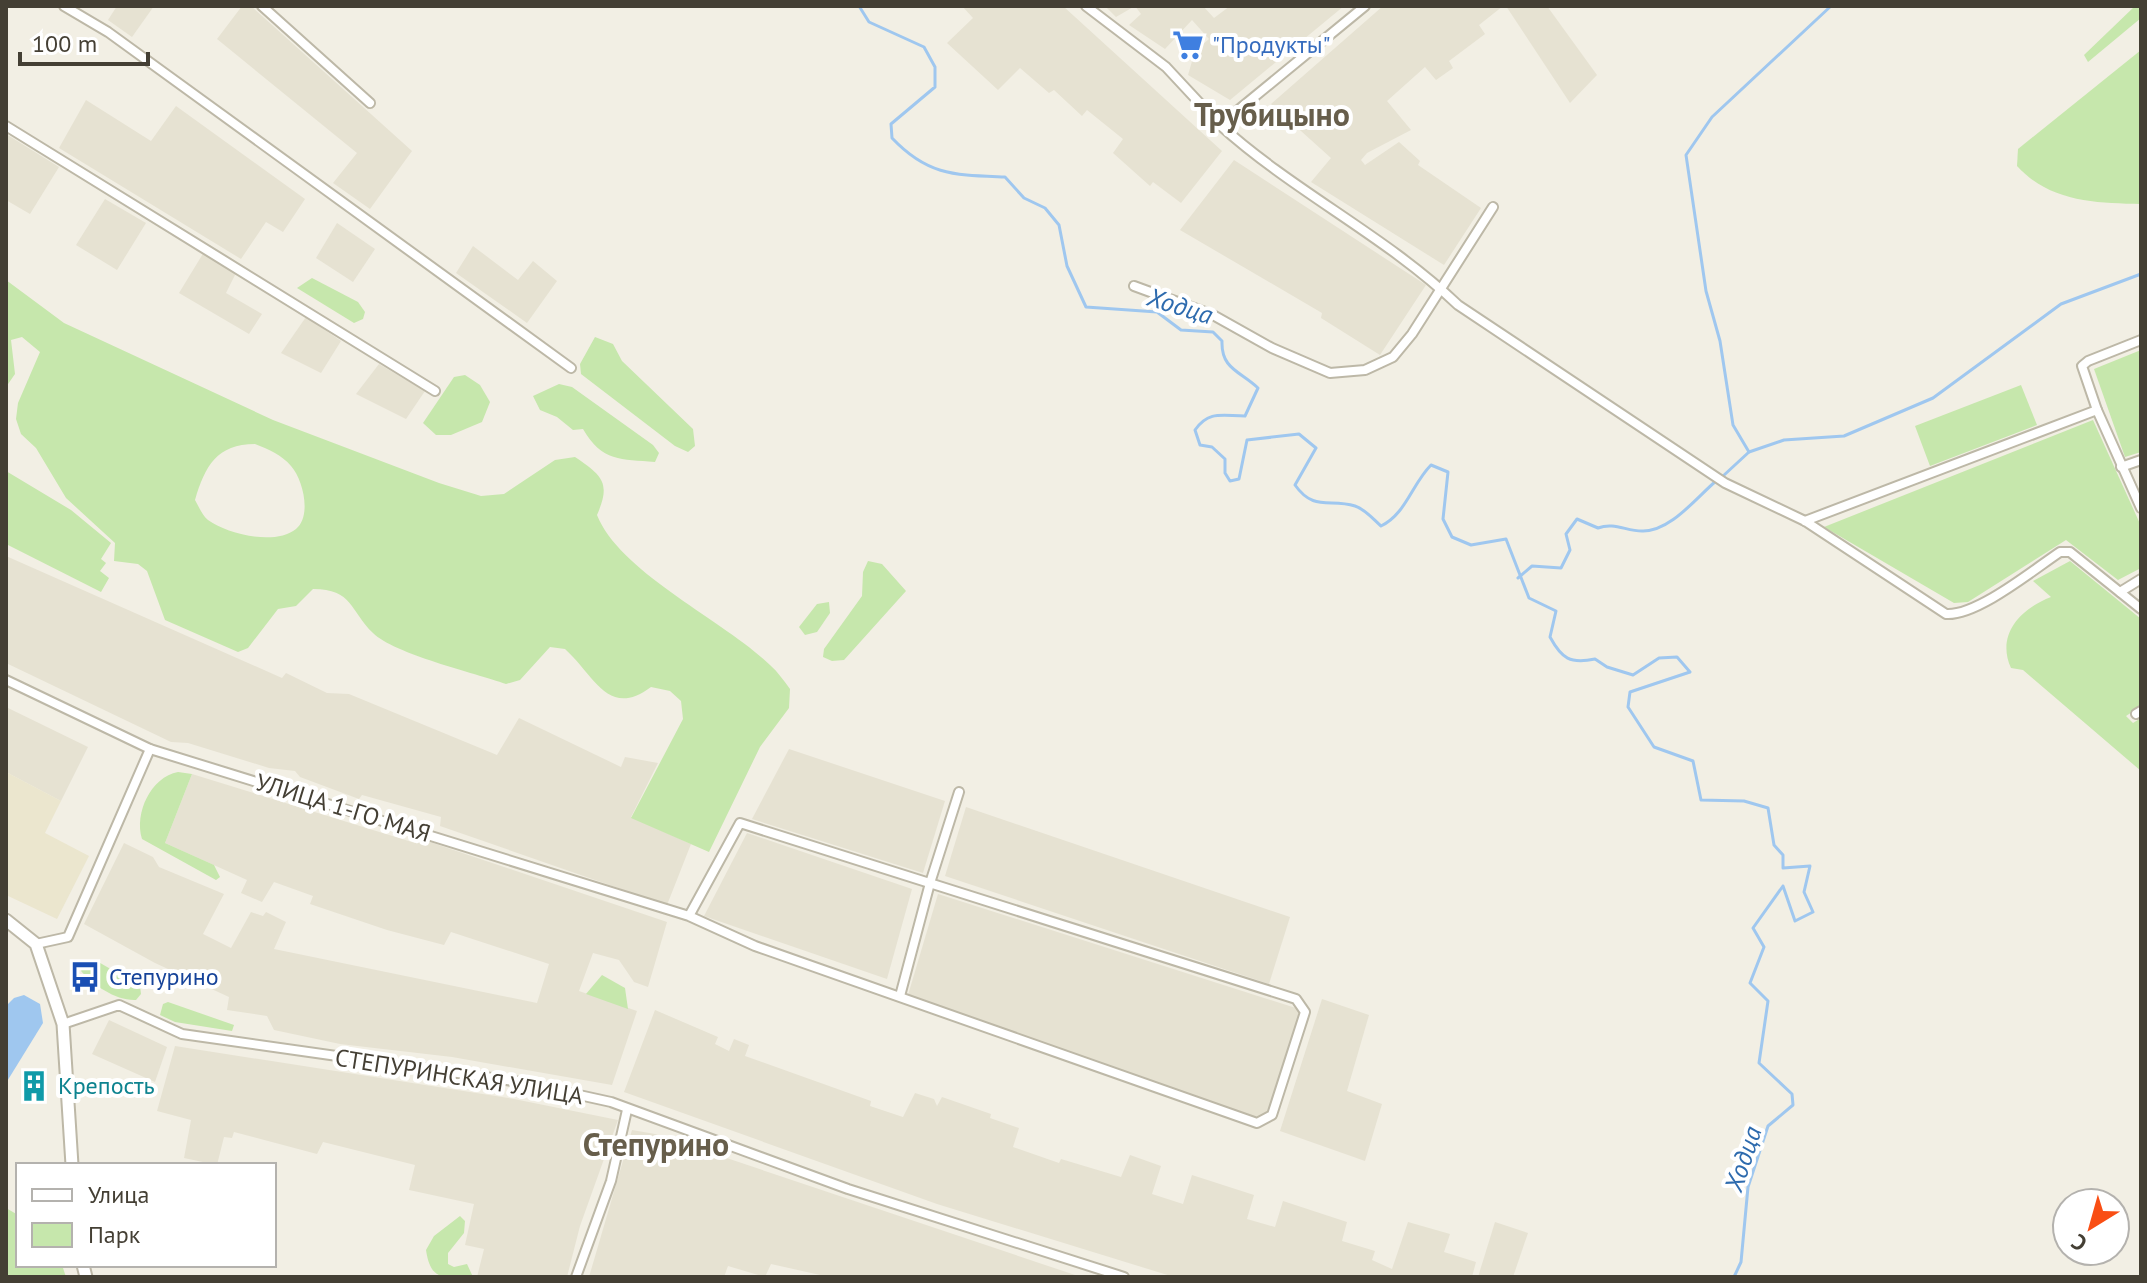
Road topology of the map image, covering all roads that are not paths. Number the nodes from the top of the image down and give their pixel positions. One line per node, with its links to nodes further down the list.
1 (64, 6): 12 (street)
2 (262, 6): 5 (street)
3 (1086, 6): 6 (street)
4 (1365, 6): 6 (street)
5 (370, 103)
6 (1220, 125): 10 (street)
7 (6, 126): 13 (street)
8 (1493, 207): 10 (street)
9 (1134, 286): 10 (street)
10 (1441, 288): 18 (street)
11 (2141, 340): 14 (street)
12 (571, 368)
13 (435, 391)
14 (2097, 410): 16 (street); 18 (street)
15 (2141, 460): 16 (street)
16 (2121, 467): 17 (street)
17 (2141, 508)
18 (1805, 521): 20 (street)
19 (2141, 579): 20 (street)
20 (2120, 592): 21 (street)
21 (2141, 609)
22 (6, 680): 23 (street, УЛИЦА 1-ГО МАЯ)
23 (150, 749): 26 (street, УЛИЦА 1-ГО МАЯ); 28 (street)
24 (959, 792): 25 (street)
25 (930, 883): 26 (street); 29 (street); 29 (street, УЛИЦА 1-ГО МАЯ)
26 (689, 916): 29 (street, УЛИЦА 1-ГО МАЯ)
27 (6, 920): 28 (street)
28 (36, 944): 30 (street)
29 (900, 996)
30 (63, 1024): 31 (street, СТЕПУРИНСКАЯ УЛИЦА); 32 (street)
31 (627, 1110): 33 (street); 34 (street, СТЕПУРИНСКАЯ УЛИЦА)
32 (72, 1163)
33 (576, 1277)
34 (1124, 1277)

